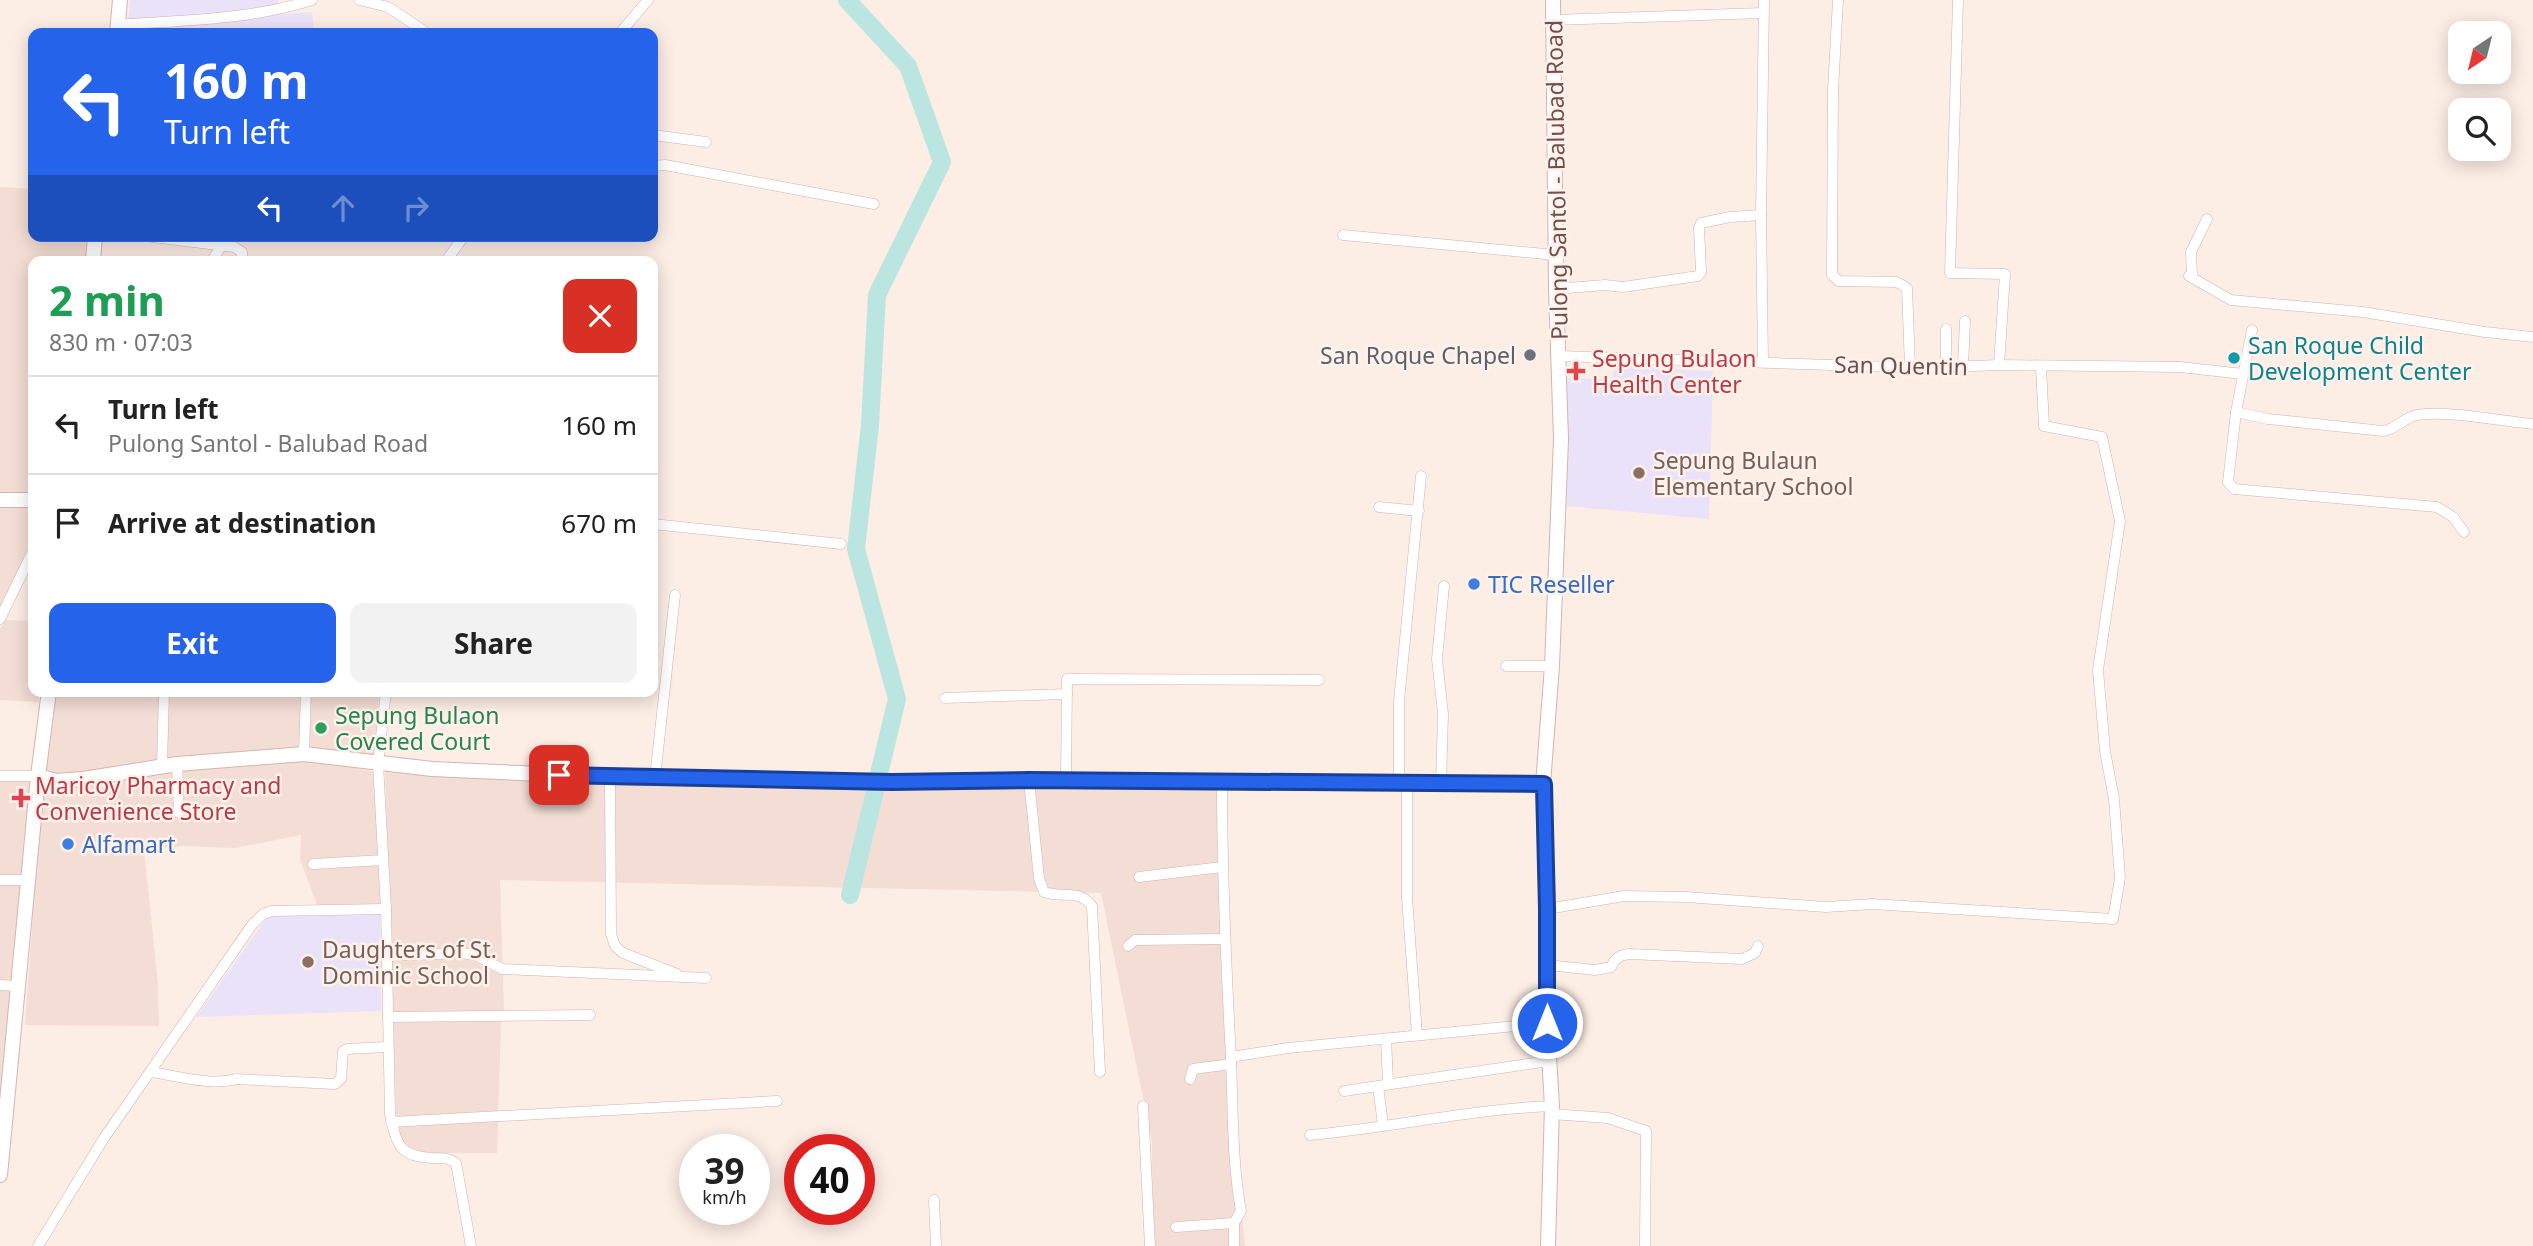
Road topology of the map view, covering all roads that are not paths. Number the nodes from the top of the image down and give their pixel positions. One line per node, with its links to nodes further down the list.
1 (120, 0): 11 (street)
2 (312, 0): 12 (street)
3 (359, 0): 13 (street)
4 (648, 0): 14 (street)
5 (1553, 0): 10 (street, Pulong Santol - Balubad Road)
6 (1764, 0): 9 (street)
7 (1839, 0): 34 (street)
8 (1958, 0): 32 (street)
9 (1763, 13): 10 (street); 19 (street)
10 (1553, 20): 23 (street, Pulong Santol - Balubad Road)
11 (117, 28)
12 (125, 28)
13 (420, 28)
14 (624, 28)
15 (658, 136): 16 (street)
16 (706, 142)
17 (658, 166): 18 (street)
18 (874, 204)
19 (1761, 215): 25 (street); 31 (street)
20 (2207, 219): 29 (street)
21 (1343, 235): 23 (street)
22 (226, 242): 24 (street)
23 (1556, 255): 25 (street, Pulong Santol - Balubad Road)
24 (242, 256)
25 (1556, 289): 30 (street, Pulong Santol - Balubad Road)
26 (1965, 321): 33 (street)
27 (1946, 328): 35 (street)
28 (2252, 330): 37 (street)
29 (2533, 337)
30 (1559, 356): 31 (street, San Quentin); 53 (street, Pulong Santol - Balubad Road)
31 (1763, 361): 34 (street, San Quentin)
32 (1999, 365): 33 (street, San Quentin); 36 (street, San Quentin)
33 (1962, 366): 35 (street, San Quentin)
34 (1910, 367): 35 (street, San Quentin)
35 (1946, 367)
36 (2040, 367): 37 (street, San Quentin); 82 (street)
37 (2243, 374): 38 (street)
38 (2236, 412): 39 (street); 46 (street)
39 (2533, 424)
40 (1421, 476): 44 (street)
41 (0, 500): 42 (street)
42 (28, 500)
43 (1379, 506): 44 (street)
44 (1419, 511): 71 (street)
45 (658, 525): 47 (street)
46 (2464, 532)
47 (841, 544)
48 (28, 561): 51 (street)
49 (1444, 586): 72 (street)
50 (675, 594): 67 (street)
51 (0, 619)
52 (1506, 666): 53 (street)
53 (1552, 666): 73 (street, Pulong Santol - Balubad Road)
54 (1318, 680): 55 (street)
55 (1067, 694): 60 (street); 69 (street)
56 (48, 697): 65 (street)
57 (164, 697): 63 (street)
58 (306, 697): 61 (street)
59 (385, 697): 62 (street)
60 (945, 698)
61 (304, 754): 62 (street); 63 (street)
62 (377, 764): 66 (street); 75 (street)
63 (169, 765): 65 (street); 74 (street)
64 (0, 776): 65 (street)
65 (38, 776): 80 (street)
66 (610, 777): 67 (street); 88 (street)
67 (655, 778): 68 (street)
68 (1029, 780): 69 (street); 101 (street)
69 (1066, 781): 70 (street)
70 (1222, 782): 71 (street); 77 (street)
71 (1403, 783): 72 (street); 95 (street)
72 (1441, 784): 73 (street)
73 (1544, 784): 82 (street, Pulong Santol - Balubad Road)
74 (179, 813)
75 (383, 860): 76 (street); 81 (street)
76 (313, 864)
77 (1222, 867): 78 (street); 83 (street)
78 (1139, 877)
79 (0, 880): 80 (street)
80 (30, 880): 91 (street)
81 (386, 909): 86 (street); 100 (street)
82 (1547, 909): 87 (street, Pulong Santol - Balubad Road)
83 (1224, 939): 84 (street); 98 (street)
84 (1128, 946)
85 (1758, 946): 87 (street)
86 (387, 956): 88 (street); 93 (street)
87 (1547, 965): 94 (street, Pulong Santol - Balubad Road)
88 (684, 977): 89 (street)
89 (706, 978)
90 (0, 985): 91 (street)
91 (17, 986): 111 (street)
92 (590, 1015): 93 (street)
93 (388, 1017): 97 (street)
94 (1547, 1023): 95 (street); 99 (street, Pulong Santol - Balubad Road)
95 (1417, 1035): 96 (street)
96 (1386, 1039): 98 (street); 103 (street)
97 (387, 1047): 100 (street); 108 (street)
98 (1231, 1061): 102 (street); 113 (street)
99 (1549, 1061): 103 (street); 107 (street, Pulong Santol - Balubad Road)
100 (151, 1072): 115 (street)
101 (1100, 1072)
102 (1191, 1079)
103 (1383, 1085): 104 (street); 109 (street)
104 (1344, 1091)
105 (777, 1101): 108 (street)
106 (1143, 1106): 118 (street)
107 (1551, 1110): 109 (street); 120 (street, Pulong Santol - Balubad Road); 121 (street)
108 (391, 1122): 116 (street)
109 (1383, 1125): 110 (street)
110 (1310, 1135)
111 (0, 1175)
112 (934, 1200): 117 (street)
113 (1234, 1223): 114 (street); 119 (street)
114 (1176, 1227)
115 (38, 1246)
116 (471, 1246)
117 (936, 1246)
118 (1150, 1246)
119 (1234, 1246)
120 (1548, 1246)
121 (1644, 1246)

